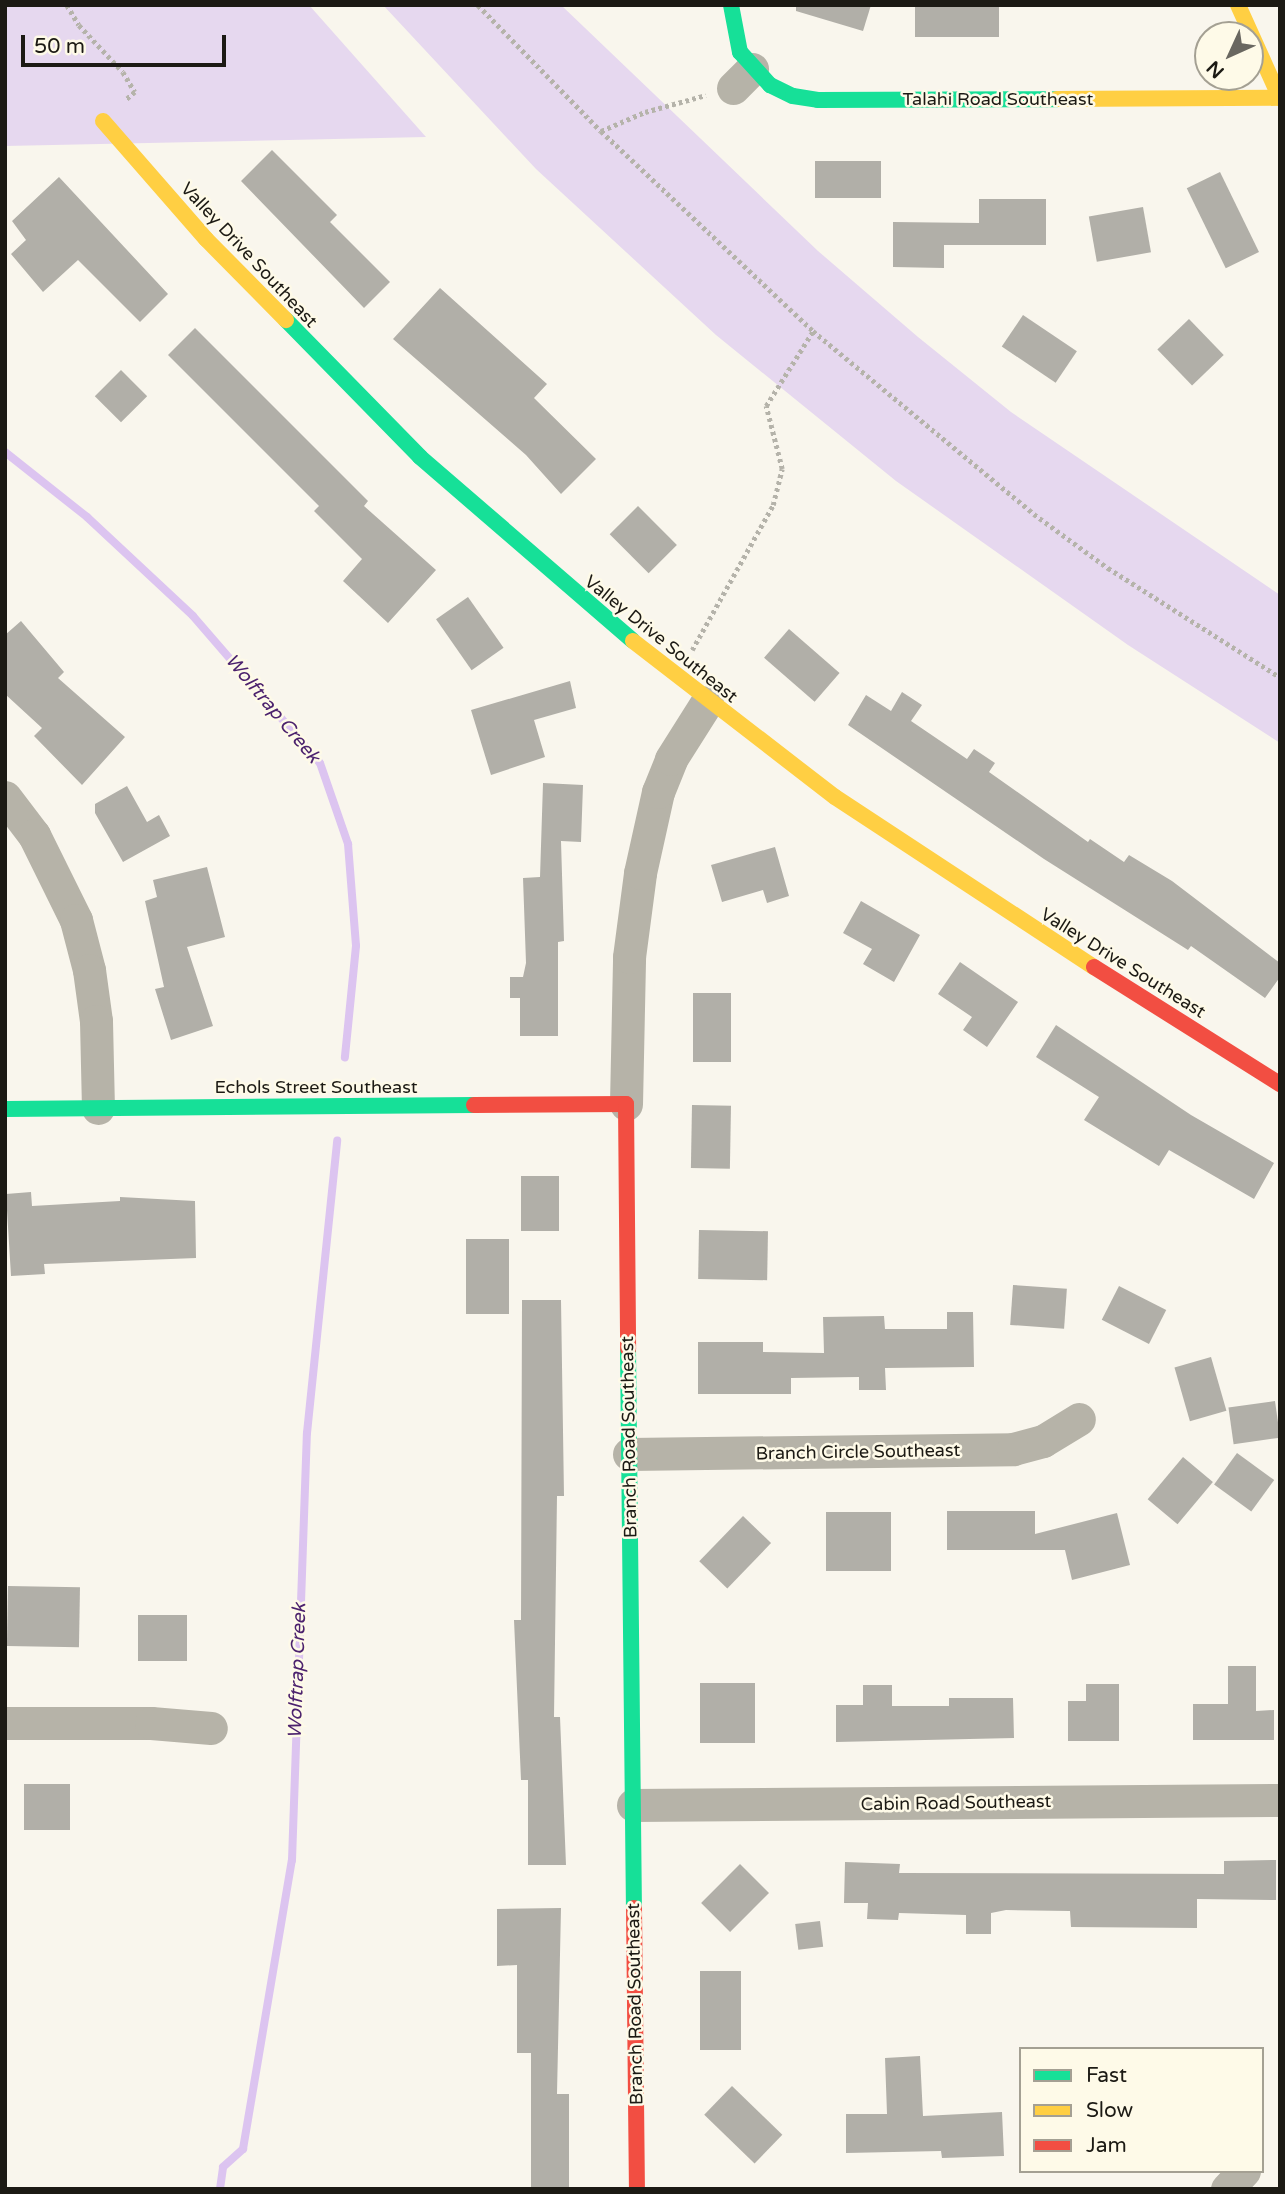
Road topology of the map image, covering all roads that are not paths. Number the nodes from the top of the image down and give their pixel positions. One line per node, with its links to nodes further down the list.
1 (731, 5): 3 (street, Talahi Road Southeast)
2 (1238, 5): 3 (street)
3 (1280, 97)
4 (103, 121): 5 (street, Valley Drive Southeast)
5 (707, 702): 7 (street, Valley Drive Southeast); 8 (street, Branch Road Southeast)
6 (5, 797): 10 (street)
7 (1280, 1084)
8 (626, 1104): 10 (street, Echols Street Southeast); 12 (street, Branch Road Southeast)
9 (5, 1108): 10 (street, Echols Street Southeast)
10 (98, 1108)
11 (1079, 1419): 12 (street, Branch Circle Southeast)
12 (629, 1454): 16 (street, Branch Road Southeast)
13 (5, 1723): 14 (street)
14 (211, 1728)
15 (1280, 1800): 16 (street, Cabin Road Southeast)
16 (633, 1805): 18 (street, Branch Road Southeast)
17 (1242, 2173): 19 (street)
18 (636, 2189)
19 (1227, 2189)

